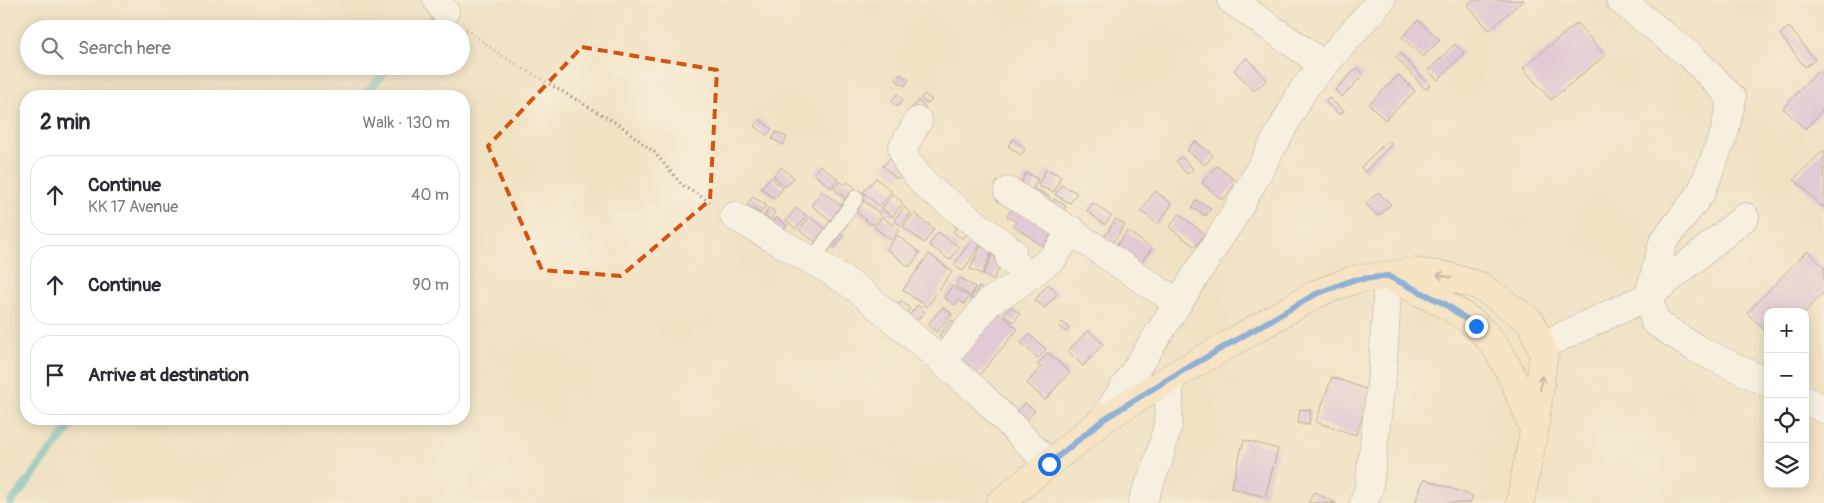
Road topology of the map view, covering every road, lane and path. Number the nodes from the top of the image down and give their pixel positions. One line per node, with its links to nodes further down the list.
1 (1232, 0): 7 (street)
2 (1381, 0): 7 (street)
3 (1620, 0): 18 (street)
4 (441, 6): 5 (path)
5 (458, 20)
6 (470, 30): 11 (path)
7 (1324, 65): 25 (street)
8 (918, 121): 15 (street)
9 (1008, 191): 13 (street)
10 (856, 198): 14 (lane)
11 (734, 216): 14 (street)
12 (1744, 217): 18 (street)
13 (1072, 230): 15 (street); 17 (street)
14 (819, 265): 20 (street)
15 (1028, 276): 20 (street)
16 (1388, 276): 19 (street, one-way to 16); 21 (street); 26 (street); 30 (street)
17 (1166, 295)
18 (1649, 296): 19 (street); 22 (street)
19 (1540, 346): 26 (street, one-way to 19)
20 (943, 360): 27 (street)
21 (1170, 378): 25 (street); 29 (street)
22 (1764, 381)
23 (1809, 402): 24 (street)
24 (1824, 409)
25 (1104, 419): 27 (street)
26 (1534, 431): 31 (street)
27 (1049, 464): 28 (street)
28 (1000, 503)
29 (1142, 503)
30 (1364, 503)
31 (1520, 503)

